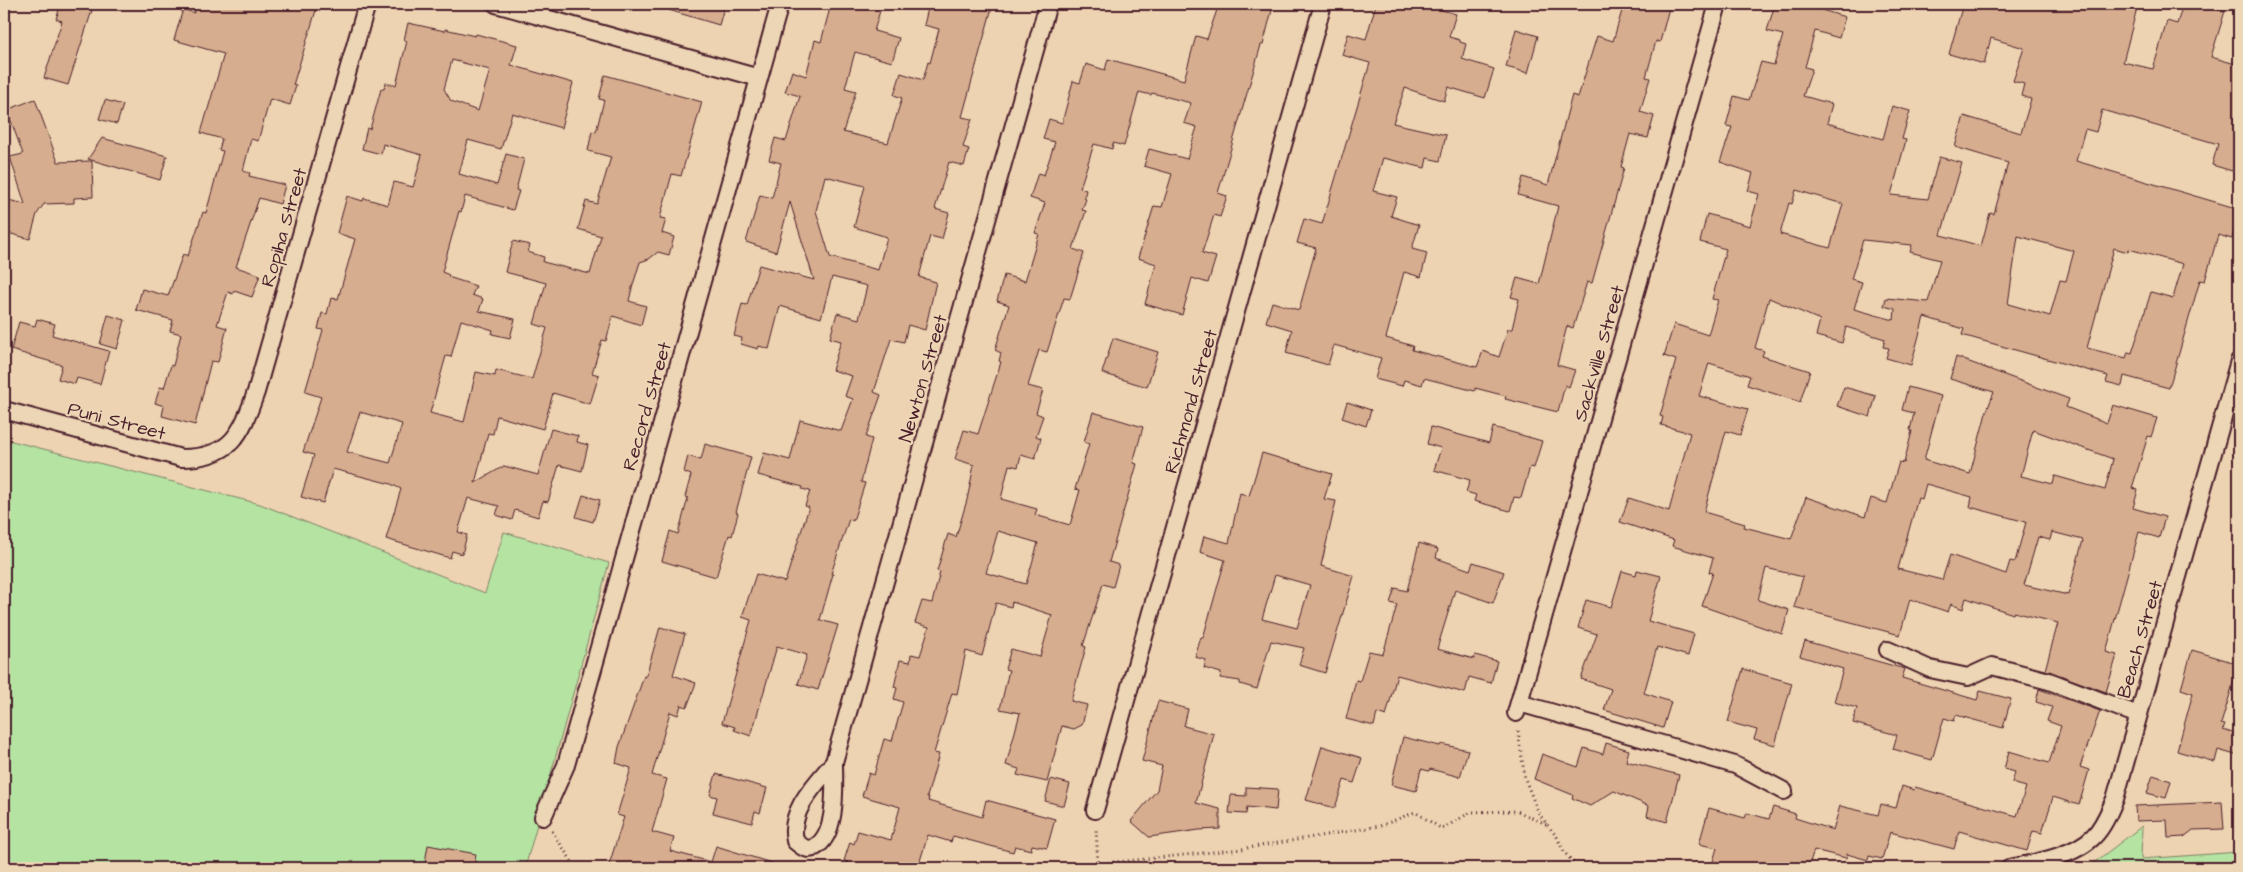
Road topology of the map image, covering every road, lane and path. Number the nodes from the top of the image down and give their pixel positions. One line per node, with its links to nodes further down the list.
1 (368, 4): 10 (street, Ropiha Street)
2 (496, 4): 7 (street)
3 (780, 4): 7 (street, Record Street)
4 (1048, 4): 14 (street, Newton Street)
5 (1323, 4): 16 (street, Richmond Street)
6 (1718, 4): 12 (street, Sackville Street)
7 (759, 78): 17 (street, Record Street)
8 (2239, 361): 13 (street, Beach Street)
9 (4, 410): 10 (street, Puni Street)
10 (219, 451)
11 (1888, 650): 13 (street)
12 (1517, 708): 15 (street); 18 (path)
13 (2138, 715): 23 (street, Beach Street)
14 (834, 762): 14 (street, Newton Street)
15 (1784, 791)
16 (1095, 810): 19 (path)
17 (543, 817): 20 (path)
18 (1548, 825): 19 (path); 22 (path)
19 (1098, 864): 21 (path)
20 (576, 868)
21 (1081, 868)
22 (1578, 868)
23 (2010, 868)

